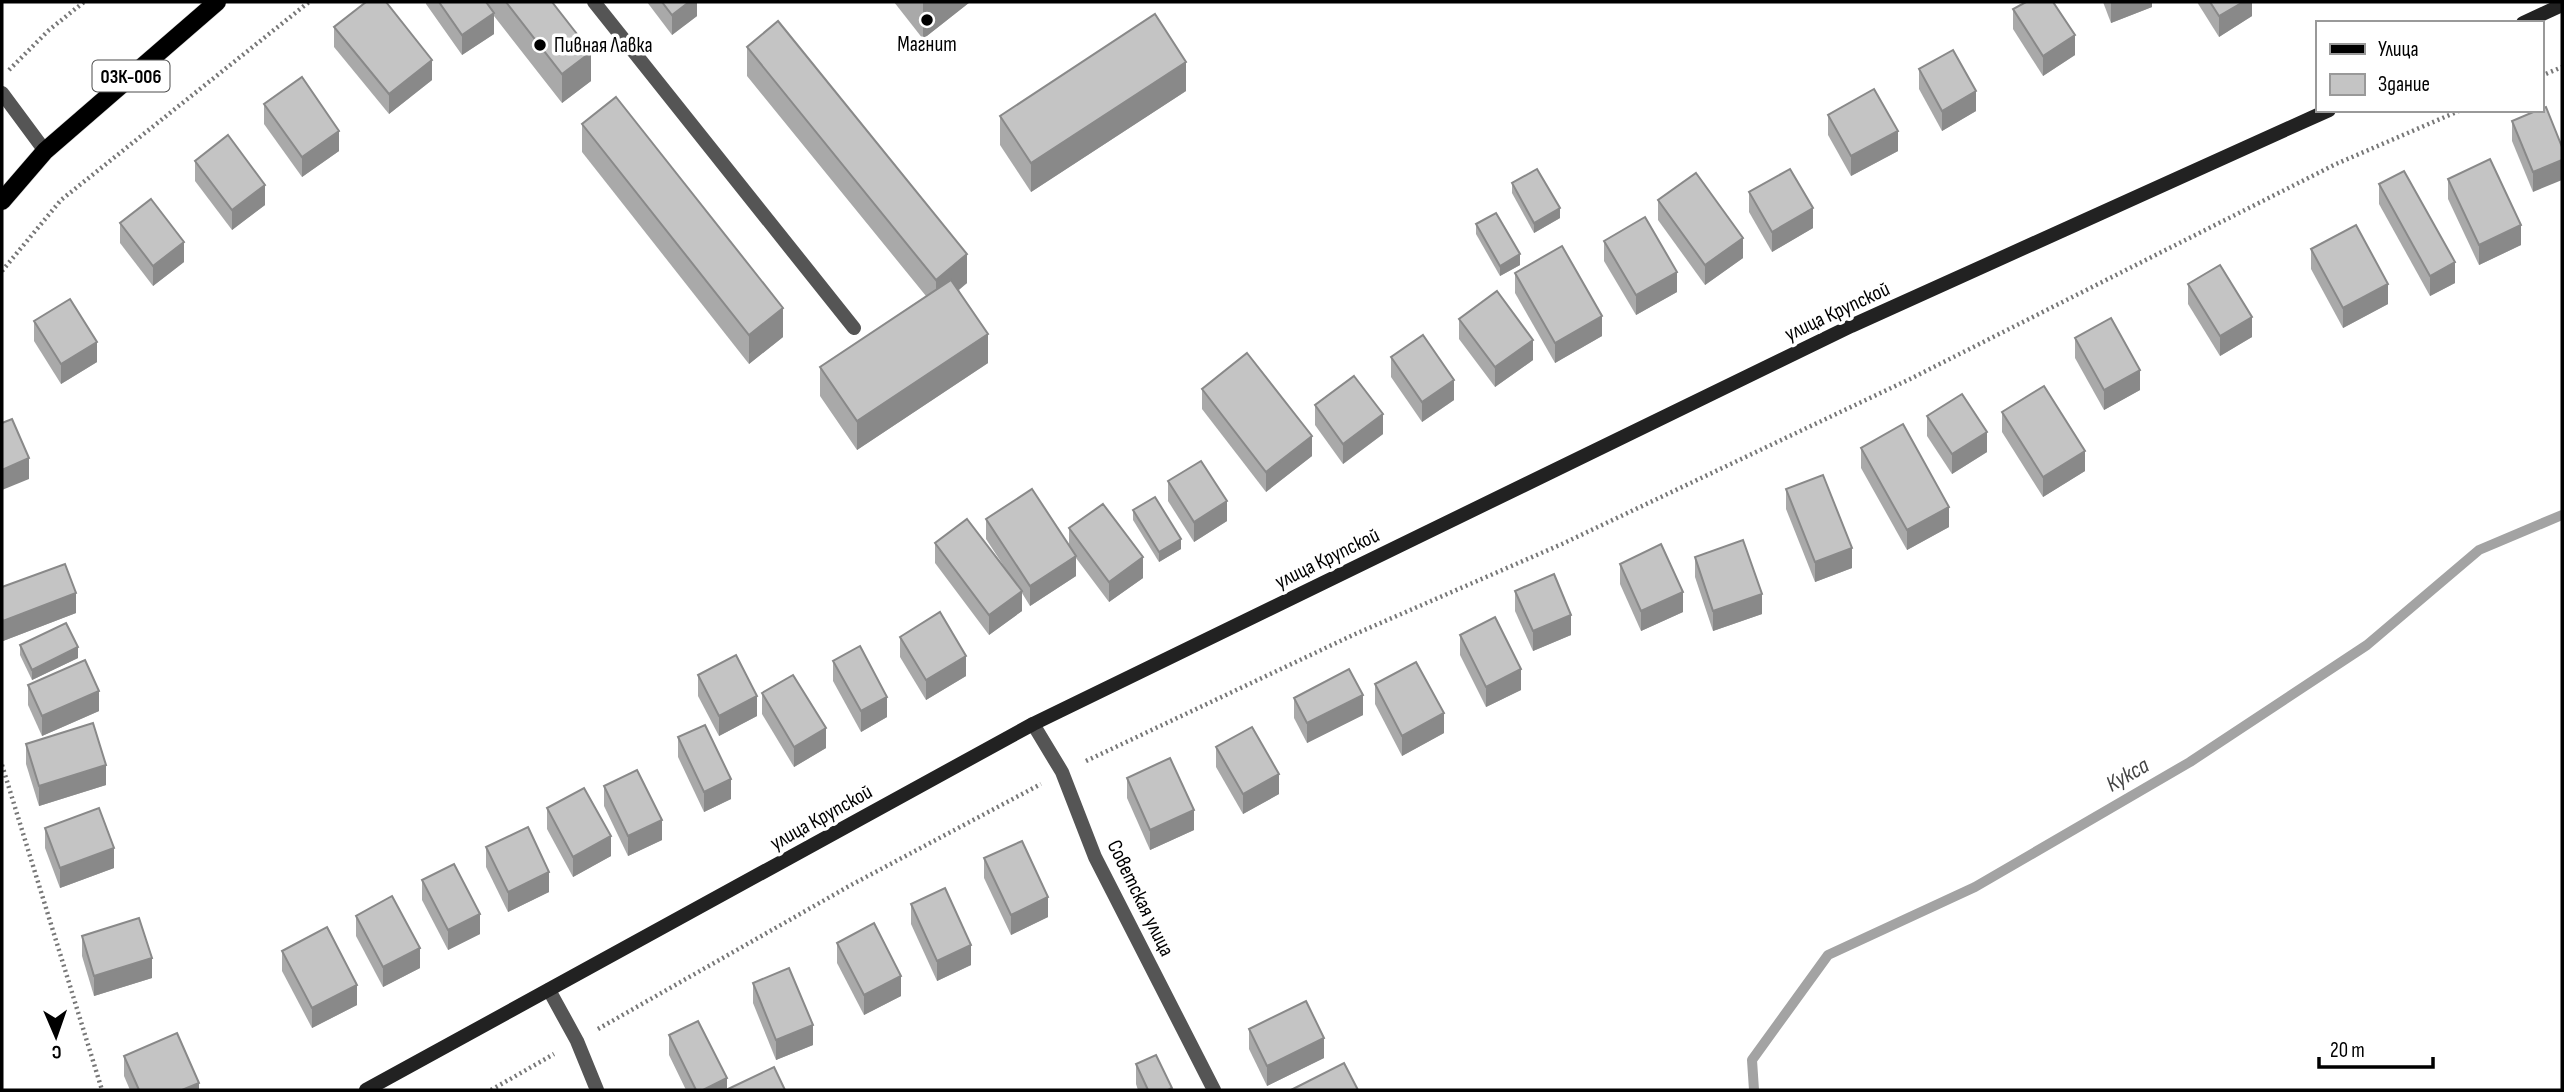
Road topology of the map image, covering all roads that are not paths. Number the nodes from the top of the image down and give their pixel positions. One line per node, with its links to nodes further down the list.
1 (217, 2): 7 (main road, 03К-006)
2 (594, 2): 9 (street)
3 (2562, 5): 4 (street)
4 (2527, 21)
5 (2, 93): 7 (street)
6 (2325, 112): 10 (street, улица Крупской)
7 (45, 151): 8 (main road, 03К-006)
8 (2, 201)
9 (854, 328)
10 (1033, 724): 11 (street, улица Крупской); 14 (street, Советская улица)
11 (549, 990): 12 (street, улица Крупской); 13 (street)
12 (366, 1090)
13 (597, 1090)
14 (1214, 1090)

